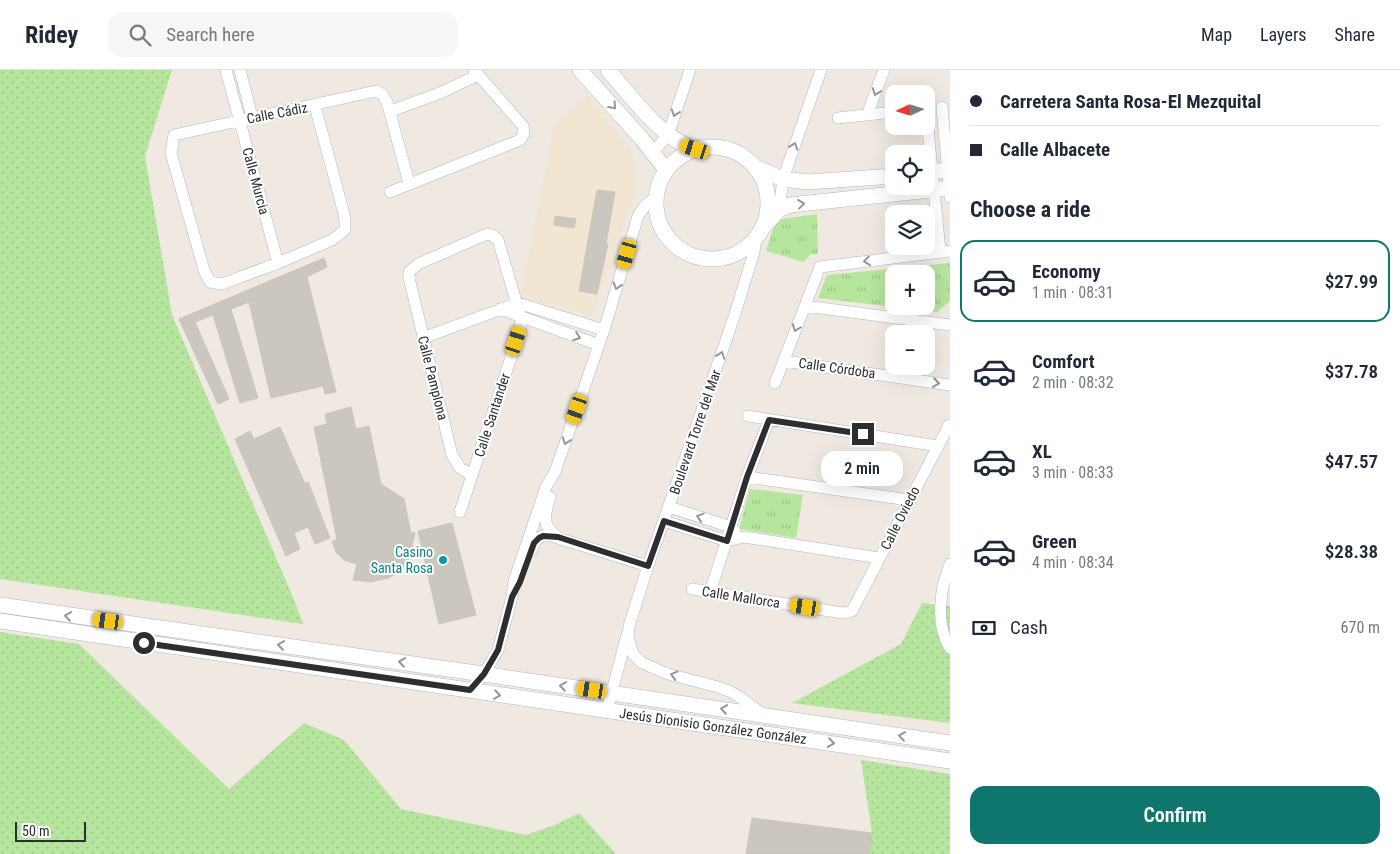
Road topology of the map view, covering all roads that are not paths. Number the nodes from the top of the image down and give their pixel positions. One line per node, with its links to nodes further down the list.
1 (226, 70): 16 (street, Calle Murcia)
2 (240, 70): 14 (street)
3 (580, 70): 20 (main road, one-way to 20)
4 (608, 70): 17 (main road)
5 (690, 70): 17 (street, one-way to 17)
6 (821, 70): 25 (street, one-way to 6)
7 (884, 70): 13 (street, one-way to 13)
8 (476, 73): 11 (street); 26 (street)
9 (316, 106): 11 (street, Calle Cádiz); 14 (street, Calle Cádiz); 34 (street)
10 (946, 107): 23 (street)
11 (391, 112): 26 (street)
12 (885, 113): 13 (street)
13 (867, 115): 15 (street)
14 (252, 117): 16 (street, Calle Cádiz)
15 (838, 118)
16 (239, 120): 34 (street, Calle Murcia); 34 (street, Calle Cádiz)
17 (668, 135): 19 (main road); 20 (street)
18 (931, 135): 23 (street)
19 (695, 149): 21 (main road); 22 (main road)
20 (654, 152): 22 (main road)
21 (755, 167): 25 (main road); 31 (main road)
22 (666, 170): 29 (main road)
23 (939, 171): 27 (street)
24 (885, 177): 25 (main road)
25 (783, 179): 30 (street)
26 (409, 183): 28 (street)
27 (946, 190): 30 (main road, one-way to 27); 33 (street)
28 (390, 192)
29 (656, 196): 31 (main road); 42 (street, one-way to 42)
30 (779, 210): 31 (main road)
31 (759, 233): 56 (street, Boulevard Torre del Mar, one-way to 31)
32 (492, 235): 35 (street, Calle Santander); 43 (street, Calle Pamplona)
33 (945, 251): 36 (street, one-way to 36)
34 (278, 263)
35 (518, 304): 37 (street); 38 (street); 39 (street, Calle Santander)
36 (805, 306): 40 (street); 45 (street, one-way to 45)
37 (500, 309): 39 (street); 43 (street)
38 (560, 316): 41 (street); 42 (street)
39 (522, 318): 41 (street); 53 (street, Calle Santander)
40 (948, 323)
41 (556, 330): 44 (street, one-way to 44)
42 (604, 330): 44 (street)
43 (424, 338): 53 (street, Calle Pamplona)
44 (599, 345): 52 (street, one-way to 52)
45 (784, 361): 46 (street); 47 (street, Calle Córdoba, one-way to 47)
46 (775, 383)
47 (950, 385)
48 (748, 416): 49 (street)
49 (769, 420): 51 (street); 54 (street)
50 (949, 425): 51 (street, Calle Oviedo)
51 (938, 446): 55 (street, Calle Oviedo)
52 (555, 472): 60 (street); 68 (street)
53 (472, 475): 57 (street, Calle Santander)
54 (747, 477): 55 (street); 59 (street)
55 (909, 500): 63 (street, Calle Oviedo)
56 (669, 507): 58 (street, Boulevard Torre del Mar); 59 (street, one-way to 56)
57 (460, 512)
58 (664, 521): 62 (street); 65 (street, Boulevard Torre del Mar)
59 (731, 527): 61 (street); 62 (street)
60 (558, 537): 65 (street); 68 (street)
61 (744, 537): 62 (street); 63 (street)
62 (727, 541): 67 (street)
63 (879, 558): 70 (street, Calle Oviedo)
64 (950, 564): 71 (street)
65 (648, 566): 73 (street, Boulevard Torre del Mar)
66 (692, 589): 67 (street, Calle Mallorca)
67 (710, 592): 70 (street, Calle Mallorca)
68 (512, 597): 75 (street)
69 (0, 605): 75 (main road, Jesús Dionisio González González, one-way to 69)
70 (850, 612)
71 (946, 612): 74 (street)
72 (0, 621): 76 (main road, Jesús Dionisio González González)
73 (629, 626): 77 (street, Boulevard Torre del Mar); 79 (street, Boulevard Torre del Mar, one-way to 73)
74 (950, 648)
75 (484, 674): 76 (street); 77 (main road, Jesús Dionisio González González, one-way to 75)
76 (470, 690): 78 (main road, Jesús Dionisio González González, one-way to 78)
77 (610, 693): 78 (street, Boulevard Torre del Mar); 79 (main road, Jesús Dionisio González González, one-way to 77)
78 (607, 710): 81 (main road, Jesús Dionisio González González, one-way to 81)
79 (765, 716): 80 (main road, Jesús Dionisio González González, one-way to 79)
80 (945, 740)
81 (950, 761)

